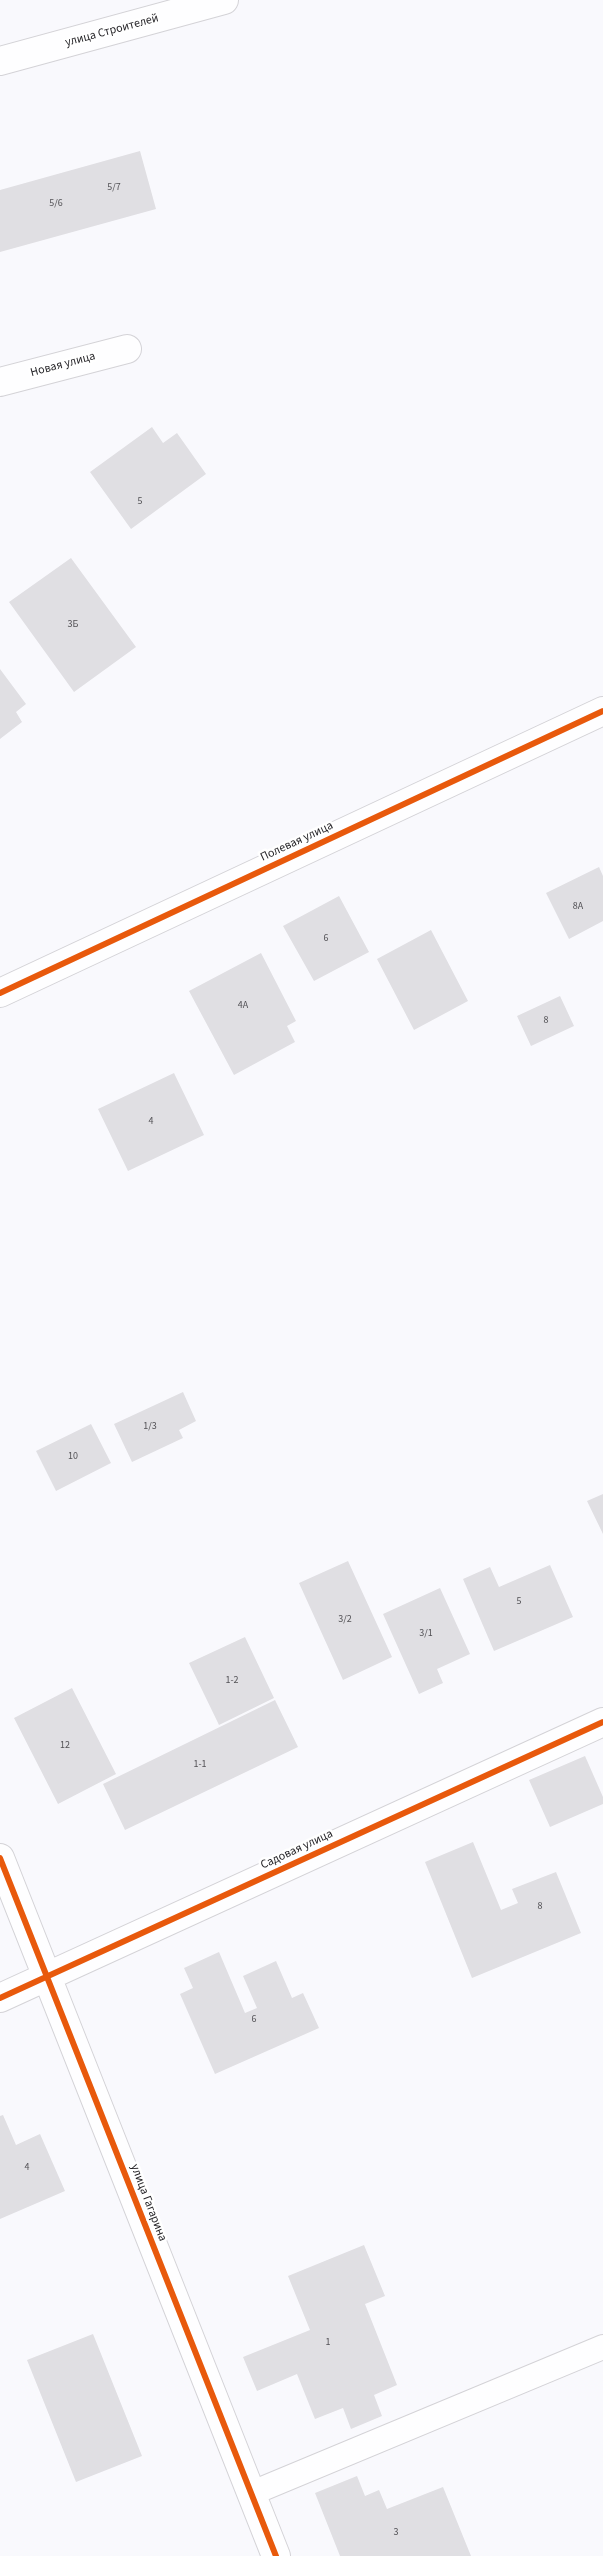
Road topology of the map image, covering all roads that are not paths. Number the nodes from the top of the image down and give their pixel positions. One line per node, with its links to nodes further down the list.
1 (224, 0): 2 (street, улица Строителей)
2 (0, 61)
3 (126, 349): 4 (street, Новая улица)
4 (0, 382)
5 (603, 711): 6 (street, Полевая улица)
6 (0, 993)
7 (603, 1722): 9 (street, Садовая улица)
8 (0, 1858): 9 (street, улица Гагарина)
9 (48, 1977): 10 (street, Садовая улица); 12 (street, улица Гагарина)
10 (0, 1998)
11 (603, 2347): 12 (lane)
12 (250, 2494): 13 (street, улица Гагарина)
13 (276, 2556)

